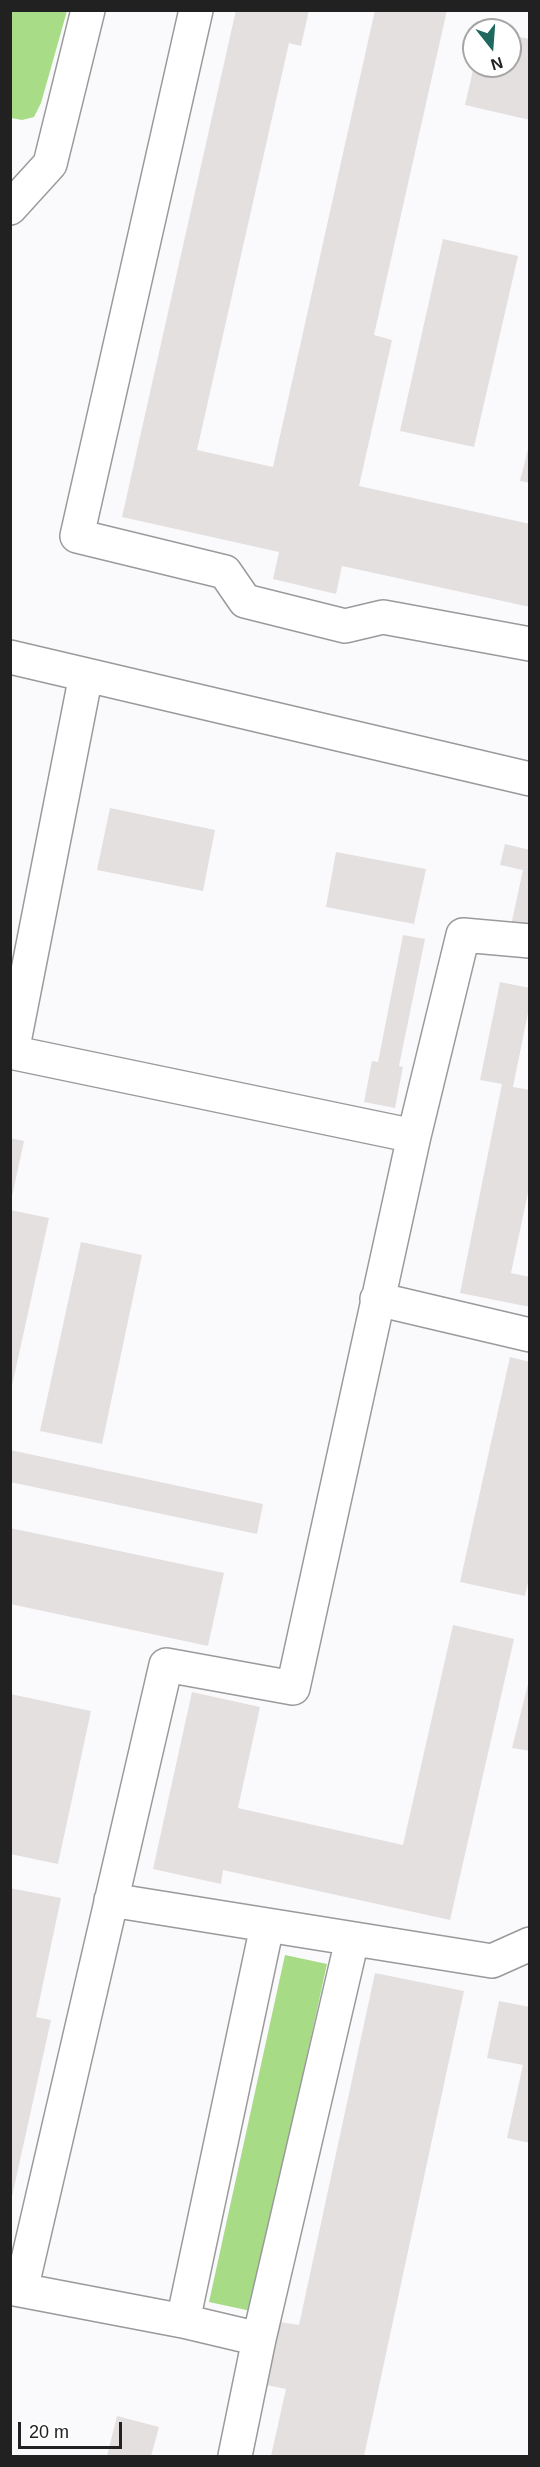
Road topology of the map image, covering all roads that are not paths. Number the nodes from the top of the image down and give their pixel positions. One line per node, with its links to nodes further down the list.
1 (88, 10): 3 (street)
2 (196, 10): 4 (street)
3 (10, 208)
4 (530, 644)
5 (10, 657): 6 (street)
6 (86, 675): 7 (street); 9 (street)
7 (530, 779)
8 (530, 941): 10 (street)
9 (11, 1052): 10 (street)
10 (414, 1136): 11 (street)
11 (377, 1299): 12 (street); 13 (street)
12 (530, 1335)
13 (111, 1900): 14 (street); 17 (street)
14 (267, 1926): 15 (street); 18 (street)
15 (352, 1940): 16 (street); 19 (street)
16 (530, 1944)
17 (16, 2289): 18 (street)
18 (183, 2321): 19 (street)
19 (259, 2339): 20 (street)
20 (235, 2457)

